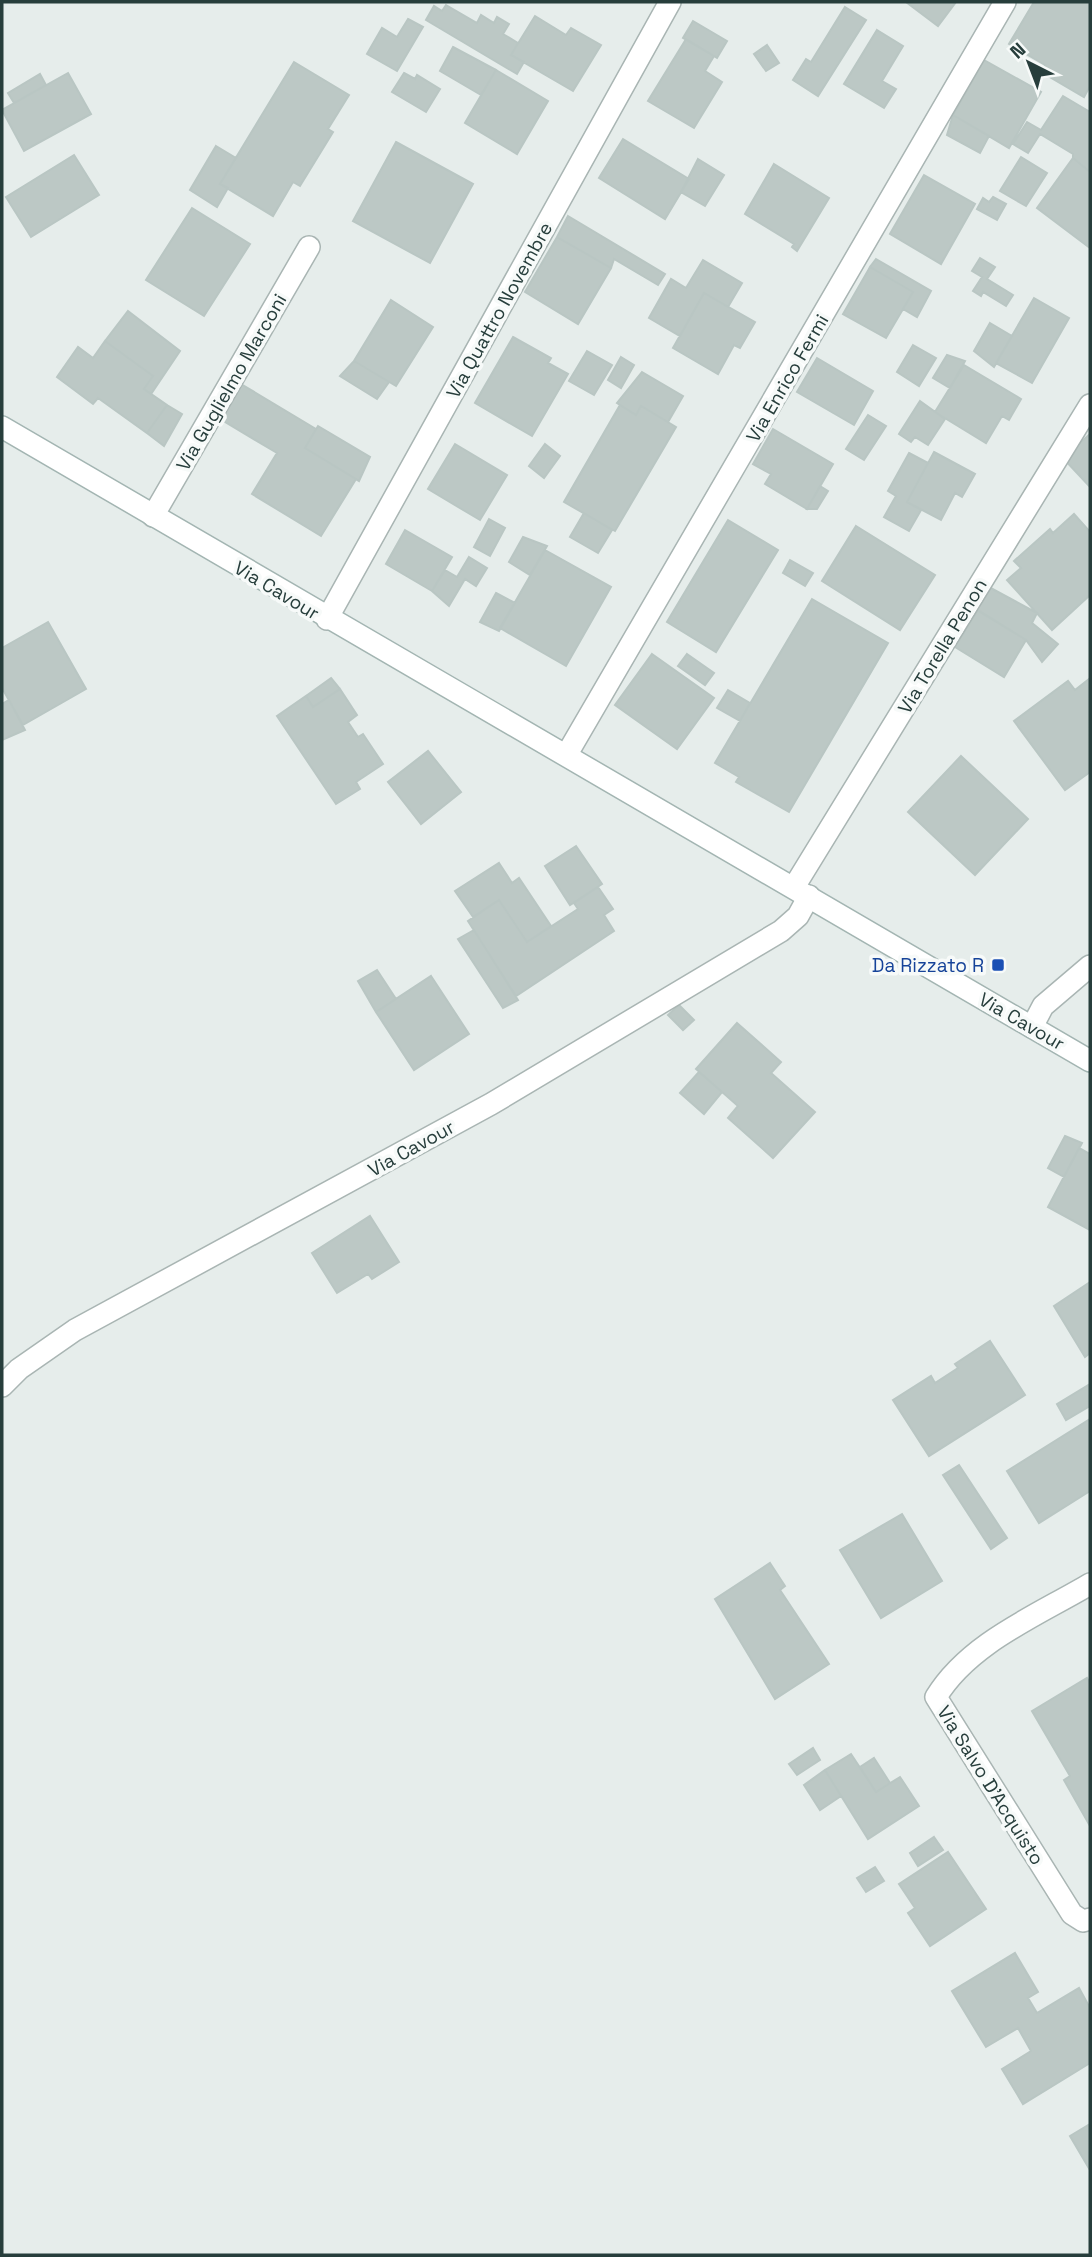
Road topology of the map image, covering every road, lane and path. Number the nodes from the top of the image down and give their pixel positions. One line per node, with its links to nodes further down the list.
1 (670, 2): 7 (street, Via Quattro Novembre)
2 (1005, 2): 8 (street, Via Enrico Fermi)
3 (309, 247): 6 (street, Via Guglielmo Marconi)
4 (1090, 405): 9 (street, Via Torella Penon)
5 (2, 428): 6 (street, Via Cavour)
6 (153, 516): 7 (street, Via Cavour)
7 (327, 619): 8 (street, Via Cavour)
8 (567, 754): 9 (street, Via Cavour)
9 (802, 891): 11 (street, Via Cavour); 13 (street, Via Cavour)
10 (1090, 966): 11 (street)
11 (1032, 1027): 12 (street, Via Cavour)
12 (1090, 1061)
13 (2, 1386)
14 (1090, 1584): 15 (street, Via Salvo D'Acquisto)
15 (1090, 1919)

